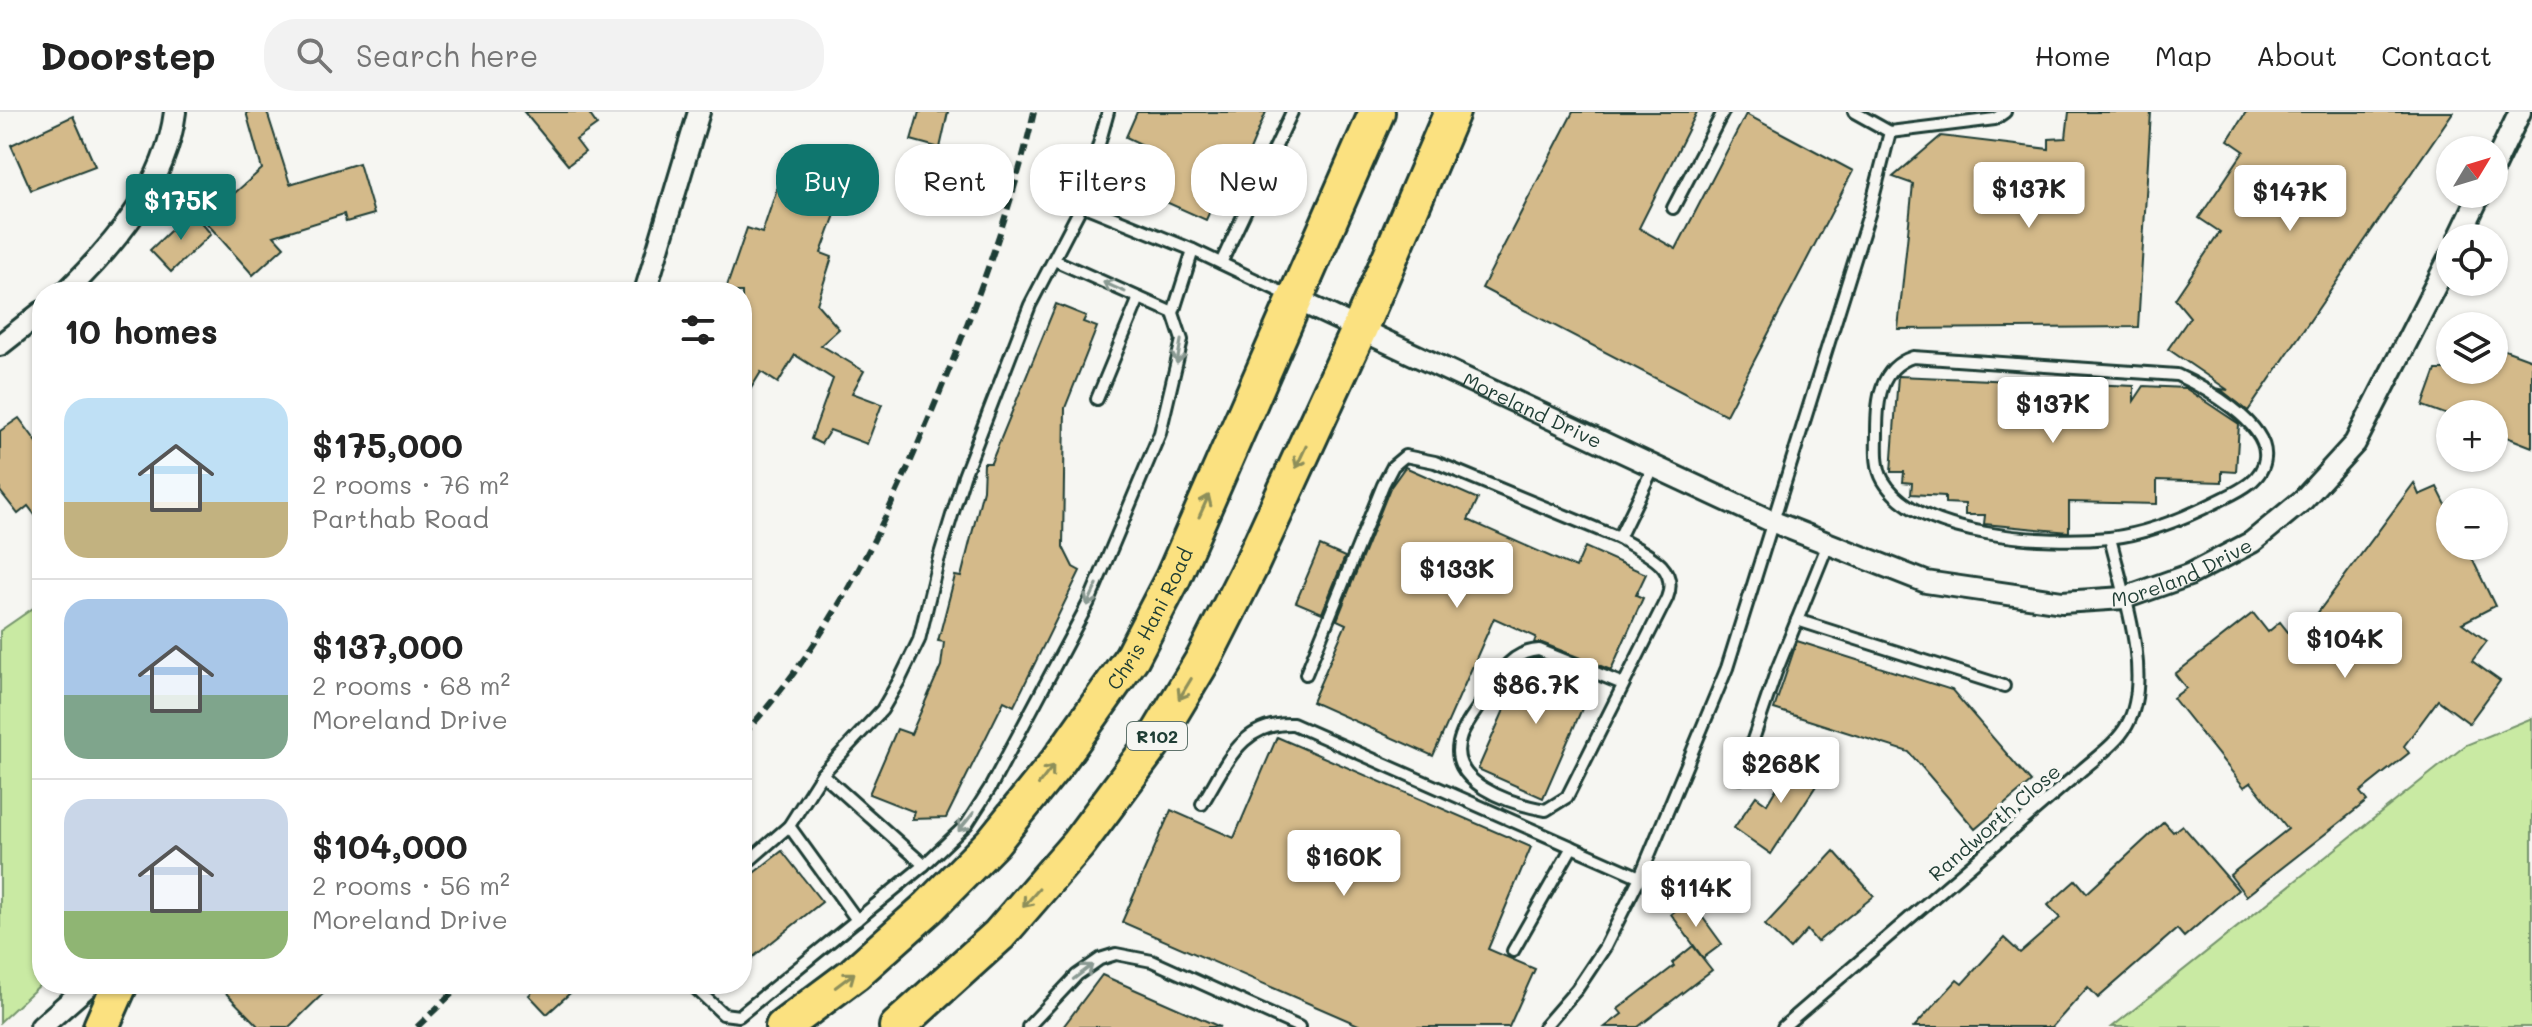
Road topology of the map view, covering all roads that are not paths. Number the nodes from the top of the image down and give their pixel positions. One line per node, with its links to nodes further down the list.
1 (175, 112): 20 (street)
2 (699, 112): 21 (street)
3 (1108, 112): 13 (lane)
4 (1292, 112): 19 (lane)
5 (1377, 112): 24 (main road, Chris Hani Road)
6 (1452, 112): 27 (main road, R102)
7 (1723, 112): 14 (lane)
8 (1854, 112): 11 (lane)
9 (2005, 112): 11 (lane)
10 (2520, 112): 12 (street)
11 (1890, 132): 31 (lane)
12 (2508, 137)
13 (1099, 144)
14 (1673, 208)
15 (1076, 216): 18 (lane)
16 (1109, 216): 17 (lane)
17 (1193, 250): 19 (lane); 25 (lane)
18 (1054, 260): 23 (lane, one-way to 18); 40 (lane)
19 (1221, 263): 24 (lane)
20 (76, 282)
21 (648, 282)
22 (2436, 284): 35 (street, Moreland Drive)
23 (1139, 298): 25 (lane); 29 (lane)
24 (1295, 299): 27 (street, Moreland Drive); 55 (main road, Chris Hani Road, one-way to 24)
25 (1173, 313): 46 (lane, one-way to 46)
26 (32, 320): 28 (street)
27 (1359, 330): 30 (street, Moreland Drive); 56 (main road, R102, one-way to 56)
28 (0, 345)
29 (1097, 399)
30 (1653, 468): 31 (street, Moreland Drive); 32 (lane)
31 (1771, 521): 34 (street, Moreland Drive); 47 (lane)
32 (1619, 538): 37 (lane); 38 (lane)
33 (2110, 538): 33 (lane); 35 (lane, Randworth Close)
34 (1828, 544): 35 (street, Moreland Drive); 36 (lane)
35 (2124, 598): 60 (lane, Randworth Close)
36 (1797, 620): 39 (lane); 41 (lane)
37 (1306, 674)
38 (1623, 684): 38 (lane)
39 (2004, 686)
40 (822, 774): 43 (lane); 46 (lane)
41 (1740, 778)
42 (1202, 804): 44 (lane)
43 (789, 826): 45 (lane); 48 (lane)
44 (1572, 847): 47 (lane); 49 (lane)
45 (752, 858)
46 (924, 865): 48 (lane)
47 (1640, 877): 59 (lane)
48 (857, 920): 52 (lane)
49 (1513, 951)
50 (79, 994): 53 (street)
51 (116, 994): 54 (main road)
52 (702, 994)
53 (41, 1027)
54 (101, 1027)
55 (783, 1027)
56 (897, 1027)
57 (1028, 1027): 58 (lane, one-way to 58)
58 (1299, 1027)
59 (1544, 1027)
60 (1783, 1027)

